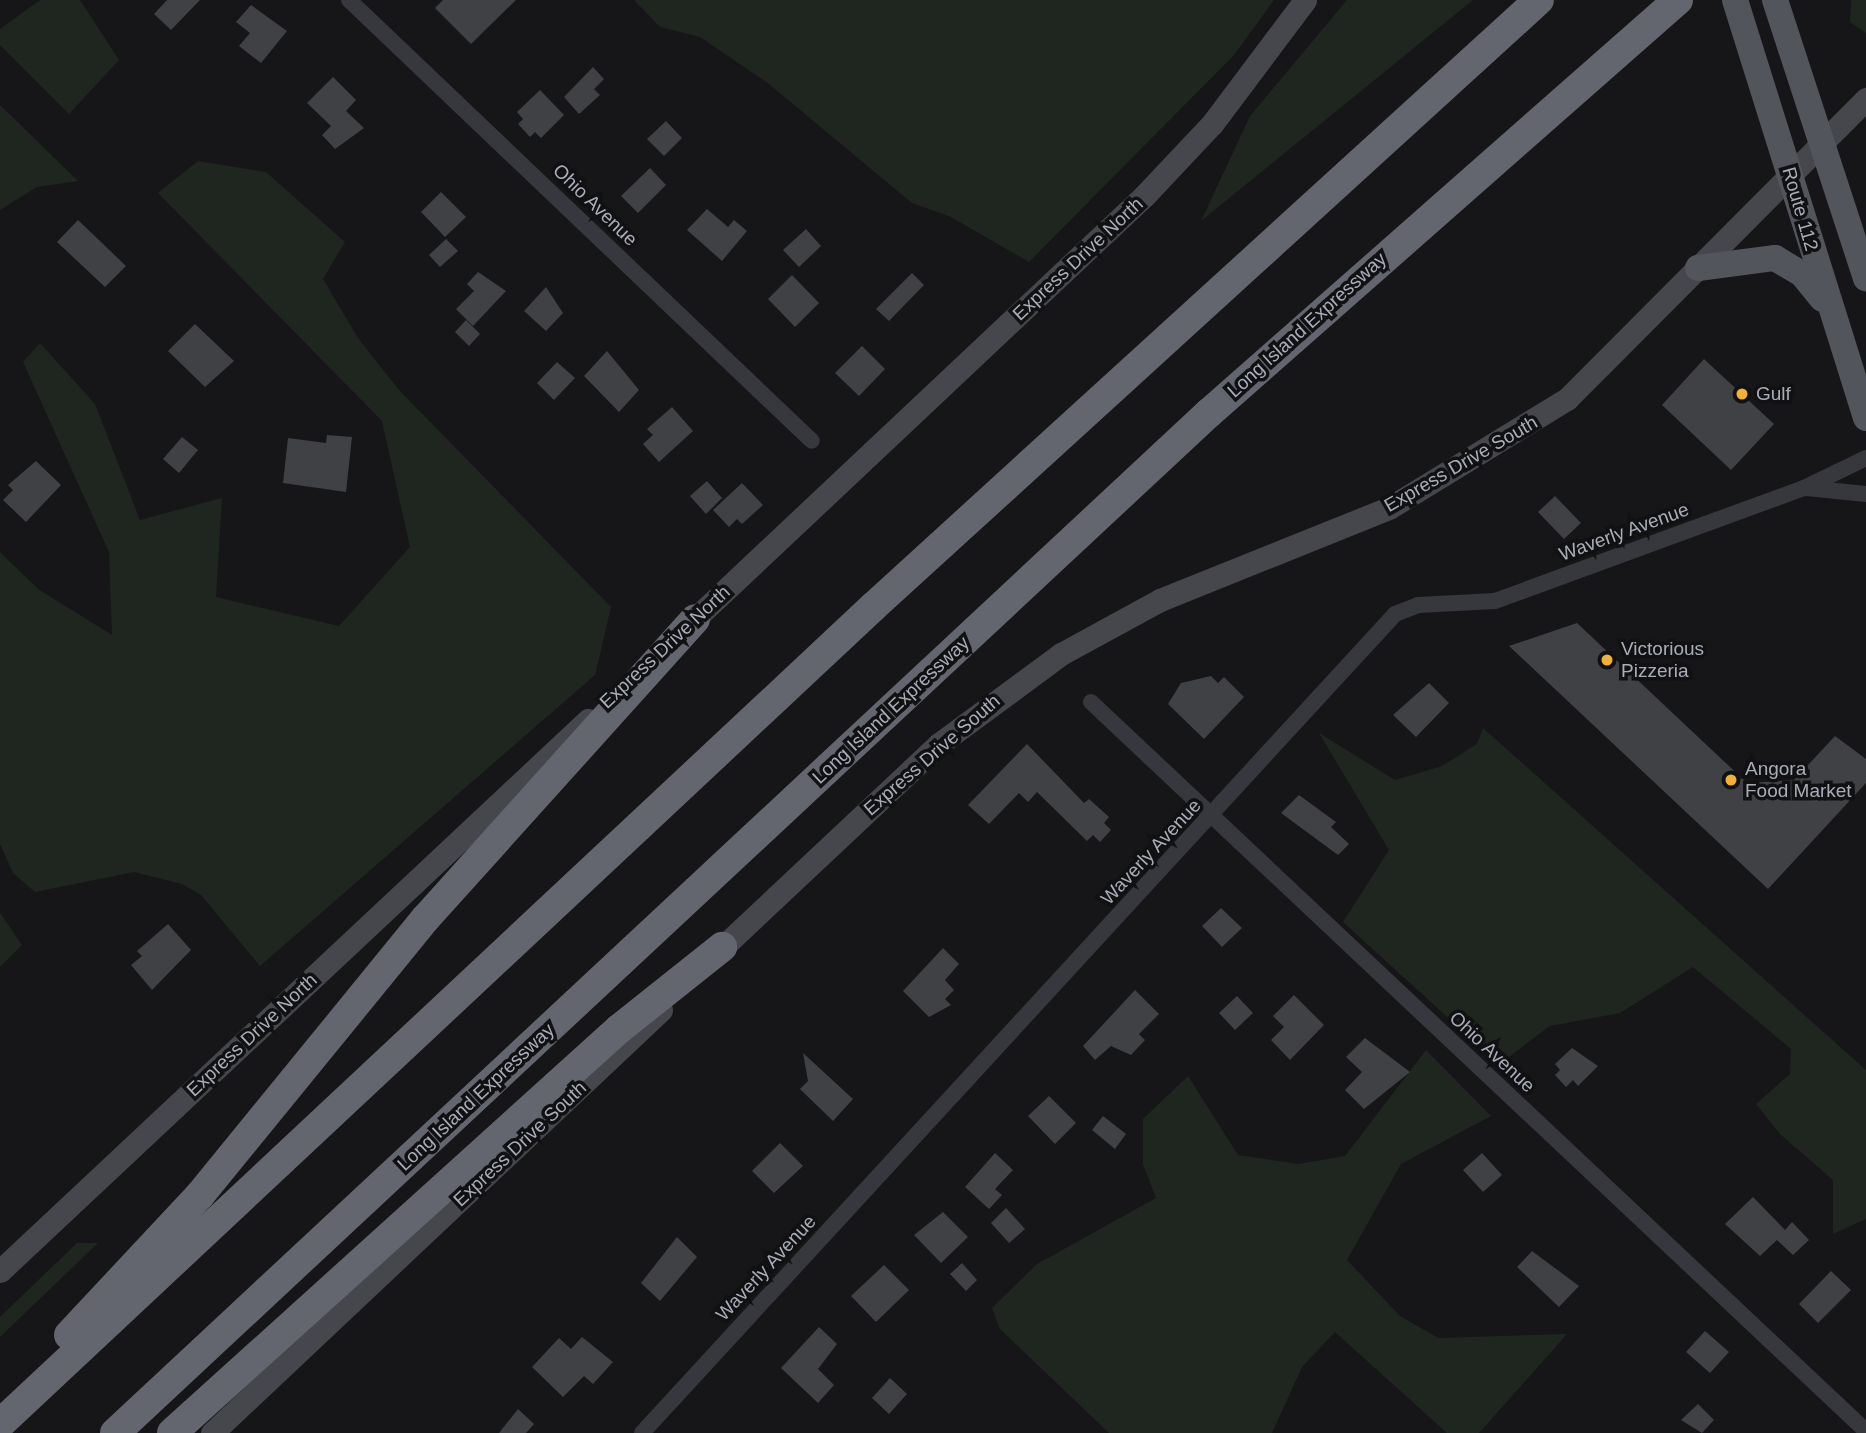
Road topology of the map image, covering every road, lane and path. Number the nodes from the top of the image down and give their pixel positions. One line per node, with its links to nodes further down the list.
1 (349, 0): 14 (street, Ohio Avenue)
2 (1305, 0): 18 (main road, Express Drive North)
3 (1539, 0): 24 (highway)
4 (1678, 0): 26 (highway, Long Island Expressway)
5 (1735, 0): 9 (main road, Route 112)
6 (1775, 0): 8 (main road, Route 112)
7 (1866, 99): 8 (main road, Express Drive South)
8 (1821, 143): 9 (main road, Express Drive South); 11 (main road, Route 112)
9 (1789, 173): 10 (main road, Express Drive South); 12 (main road, Route 112)
10 (1698, 268): 12 (main road); 21 (main road, Express Drive South)
11 (1866, 279)
12 (1830, 310): 13 (main road, Route 112)
13 (1866, 418)
14 (812, 441)
15 (1866, 458): 16 (street, Waverly Avenue)
16 (1804, 488): 17 (street, Waverly Avenue); 20 (street, Waverly Avenue)
17 (1866, 494)
18 (695, 619): 22 (main road, Express Drive North); 23 (highway)
19 (1091, 702): 20 (street, Ohio Avenue)
20 (1212, 817): 25 (street, Ohio Avenue); 29 (street, Waverly Avenue)
21 (722, 947): 27 (highway); 28 (main road, Express Drive South)
22 (0, 1271)
23 (0, 1413)
24 (0, 1424)
25 (1866, 1431)
26 (115, 1433)
27 (172, 1433)
28 (212, 1433)
29 (642, 1433)

